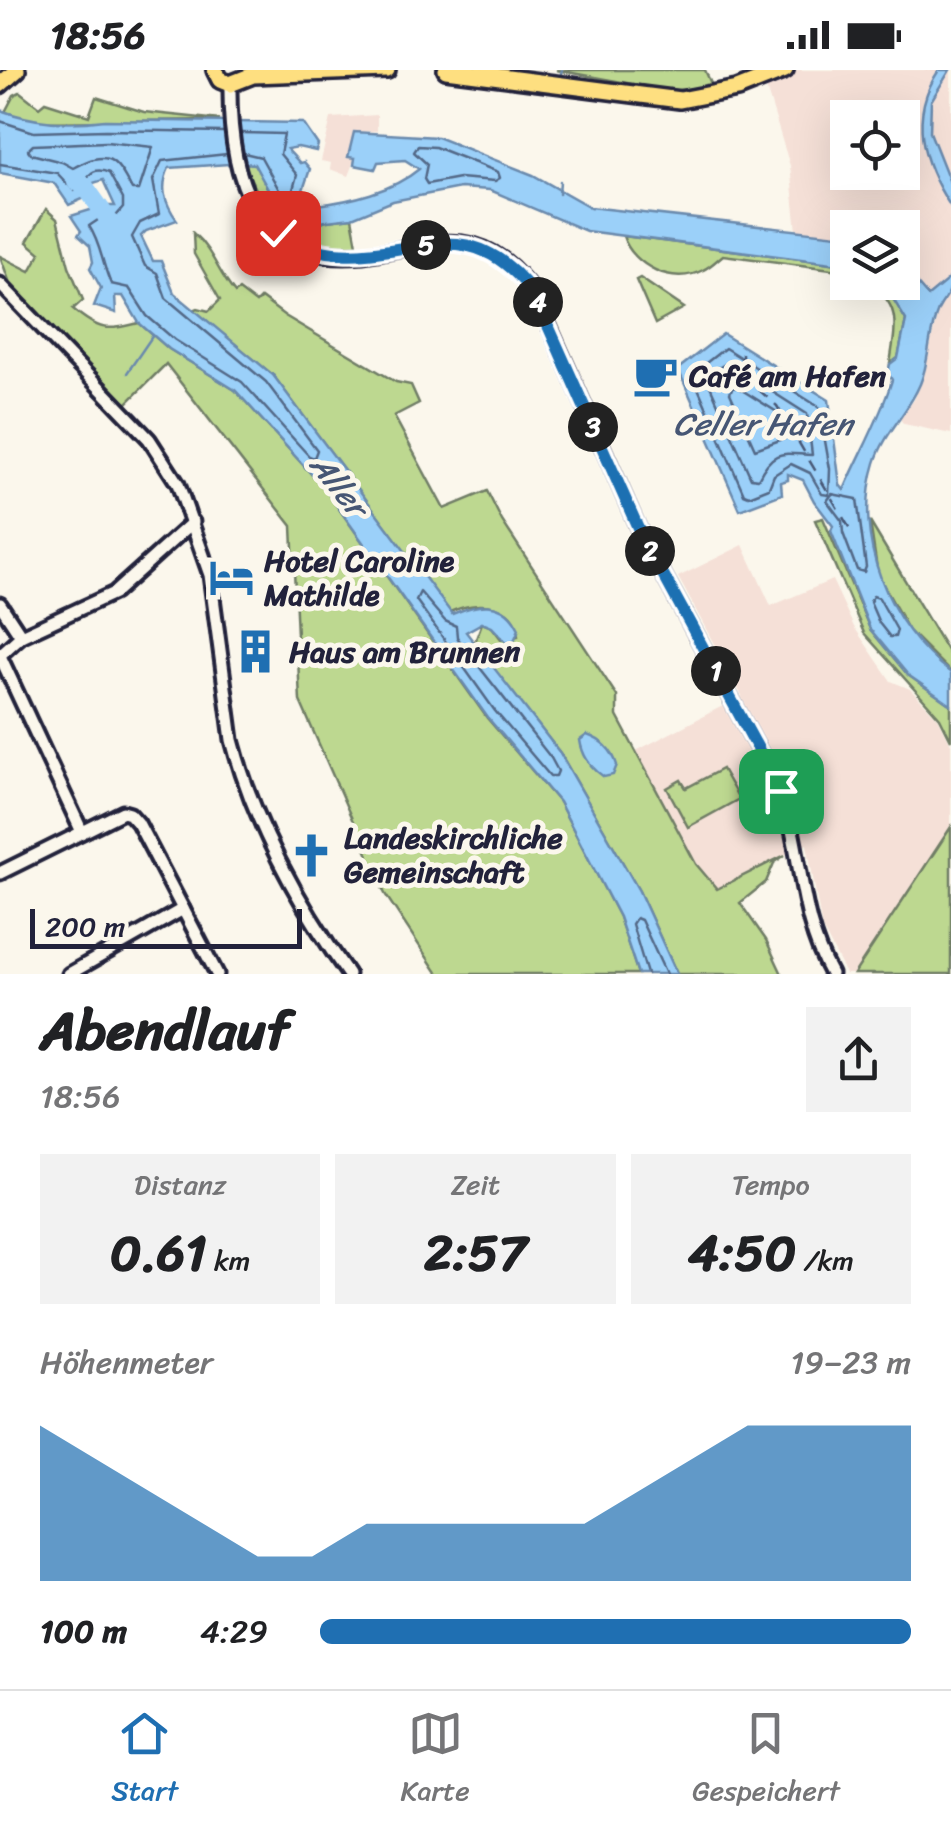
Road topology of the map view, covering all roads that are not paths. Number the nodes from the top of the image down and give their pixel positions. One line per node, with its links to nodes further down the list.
1 (4, 70): 9 (main road)
2 (17, 70): 9 (main road)
3 (215, 70): 8 (main road)
4 (387, 70): 7 (main road)
5 (446, 70): 6 (main road)
6 (785, 70)
7 (288, 71): 8 (main road)
8 (241, 77): 22 (street)
9 (0, 84)
10 (0, 284): 11 (street)
11 (192, 522): 13 (street); 18 (street)
12 (0, 604): 13 (street)
13 (21, 636): 14 (street)
14 (0, 656): 15 (street)
15 (82, 832): 16 (street); 17 (street)
16 (0, 873)
17 (183, 909): 19 (street); 20 (street)
18 (345, 971): 21 (street)
19 (69, 974)
20 (218, 974)
21 (330, 974)
22 (831, 974)

